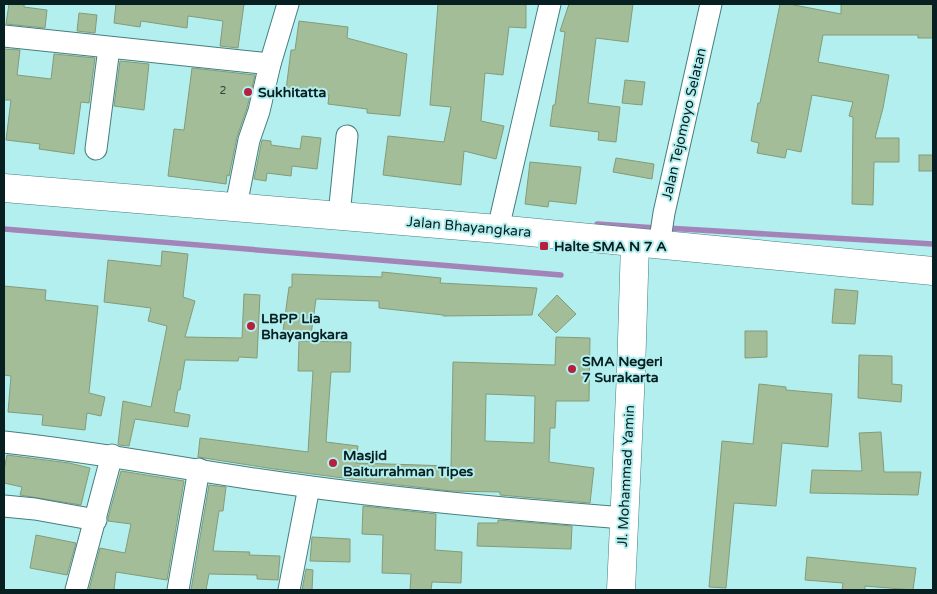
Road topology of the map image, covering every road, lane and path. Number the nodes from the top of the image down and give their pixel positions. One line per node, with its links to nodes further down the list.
1 (288, 4): 6 (street)
2 (550, 4): 12 (street)
3 (711, 4): 13 (street, Jalan Tejomoyo Selatan)
4 (4, 36): 5 (street)
5 (109, 48): 6 (street); 8 (street)
6 (270, 64): 10 (street)
7 (348, 136): 11 (street)
8 (96, 149)
9 (4, 188): 10 (main road, Jalan Bhayangkara)
10 (236, 206): 11 (main road, Jalan Bhayangkara)
11 (339, 215): 12 (main road, Jalan Bhayangkara)
12 (498, 229): 13 (main road, Jalan Bhayangkara)
13 (654, 235): 14 (main road, Jalan Bhayangkara); 20 (main road, Jl. Mohammad Yamin)
14 (933, 271)
15 (4, 442): 16 (street)
16 (112, 455): 17 (street); 21 (street)
17 (199, 469): 18 (street); 23 (street)
18 (309, 487): 20 (street); 24 (street)
19 (4, 506): 21 (street)
20 (624, 518): 25 (main road, Jl. Mohammad Yamin)
21 (96, 520): 22 (street)
22 (76, 590)
23 (178, 590)
24 (290, 590)
25 (621, 590)

